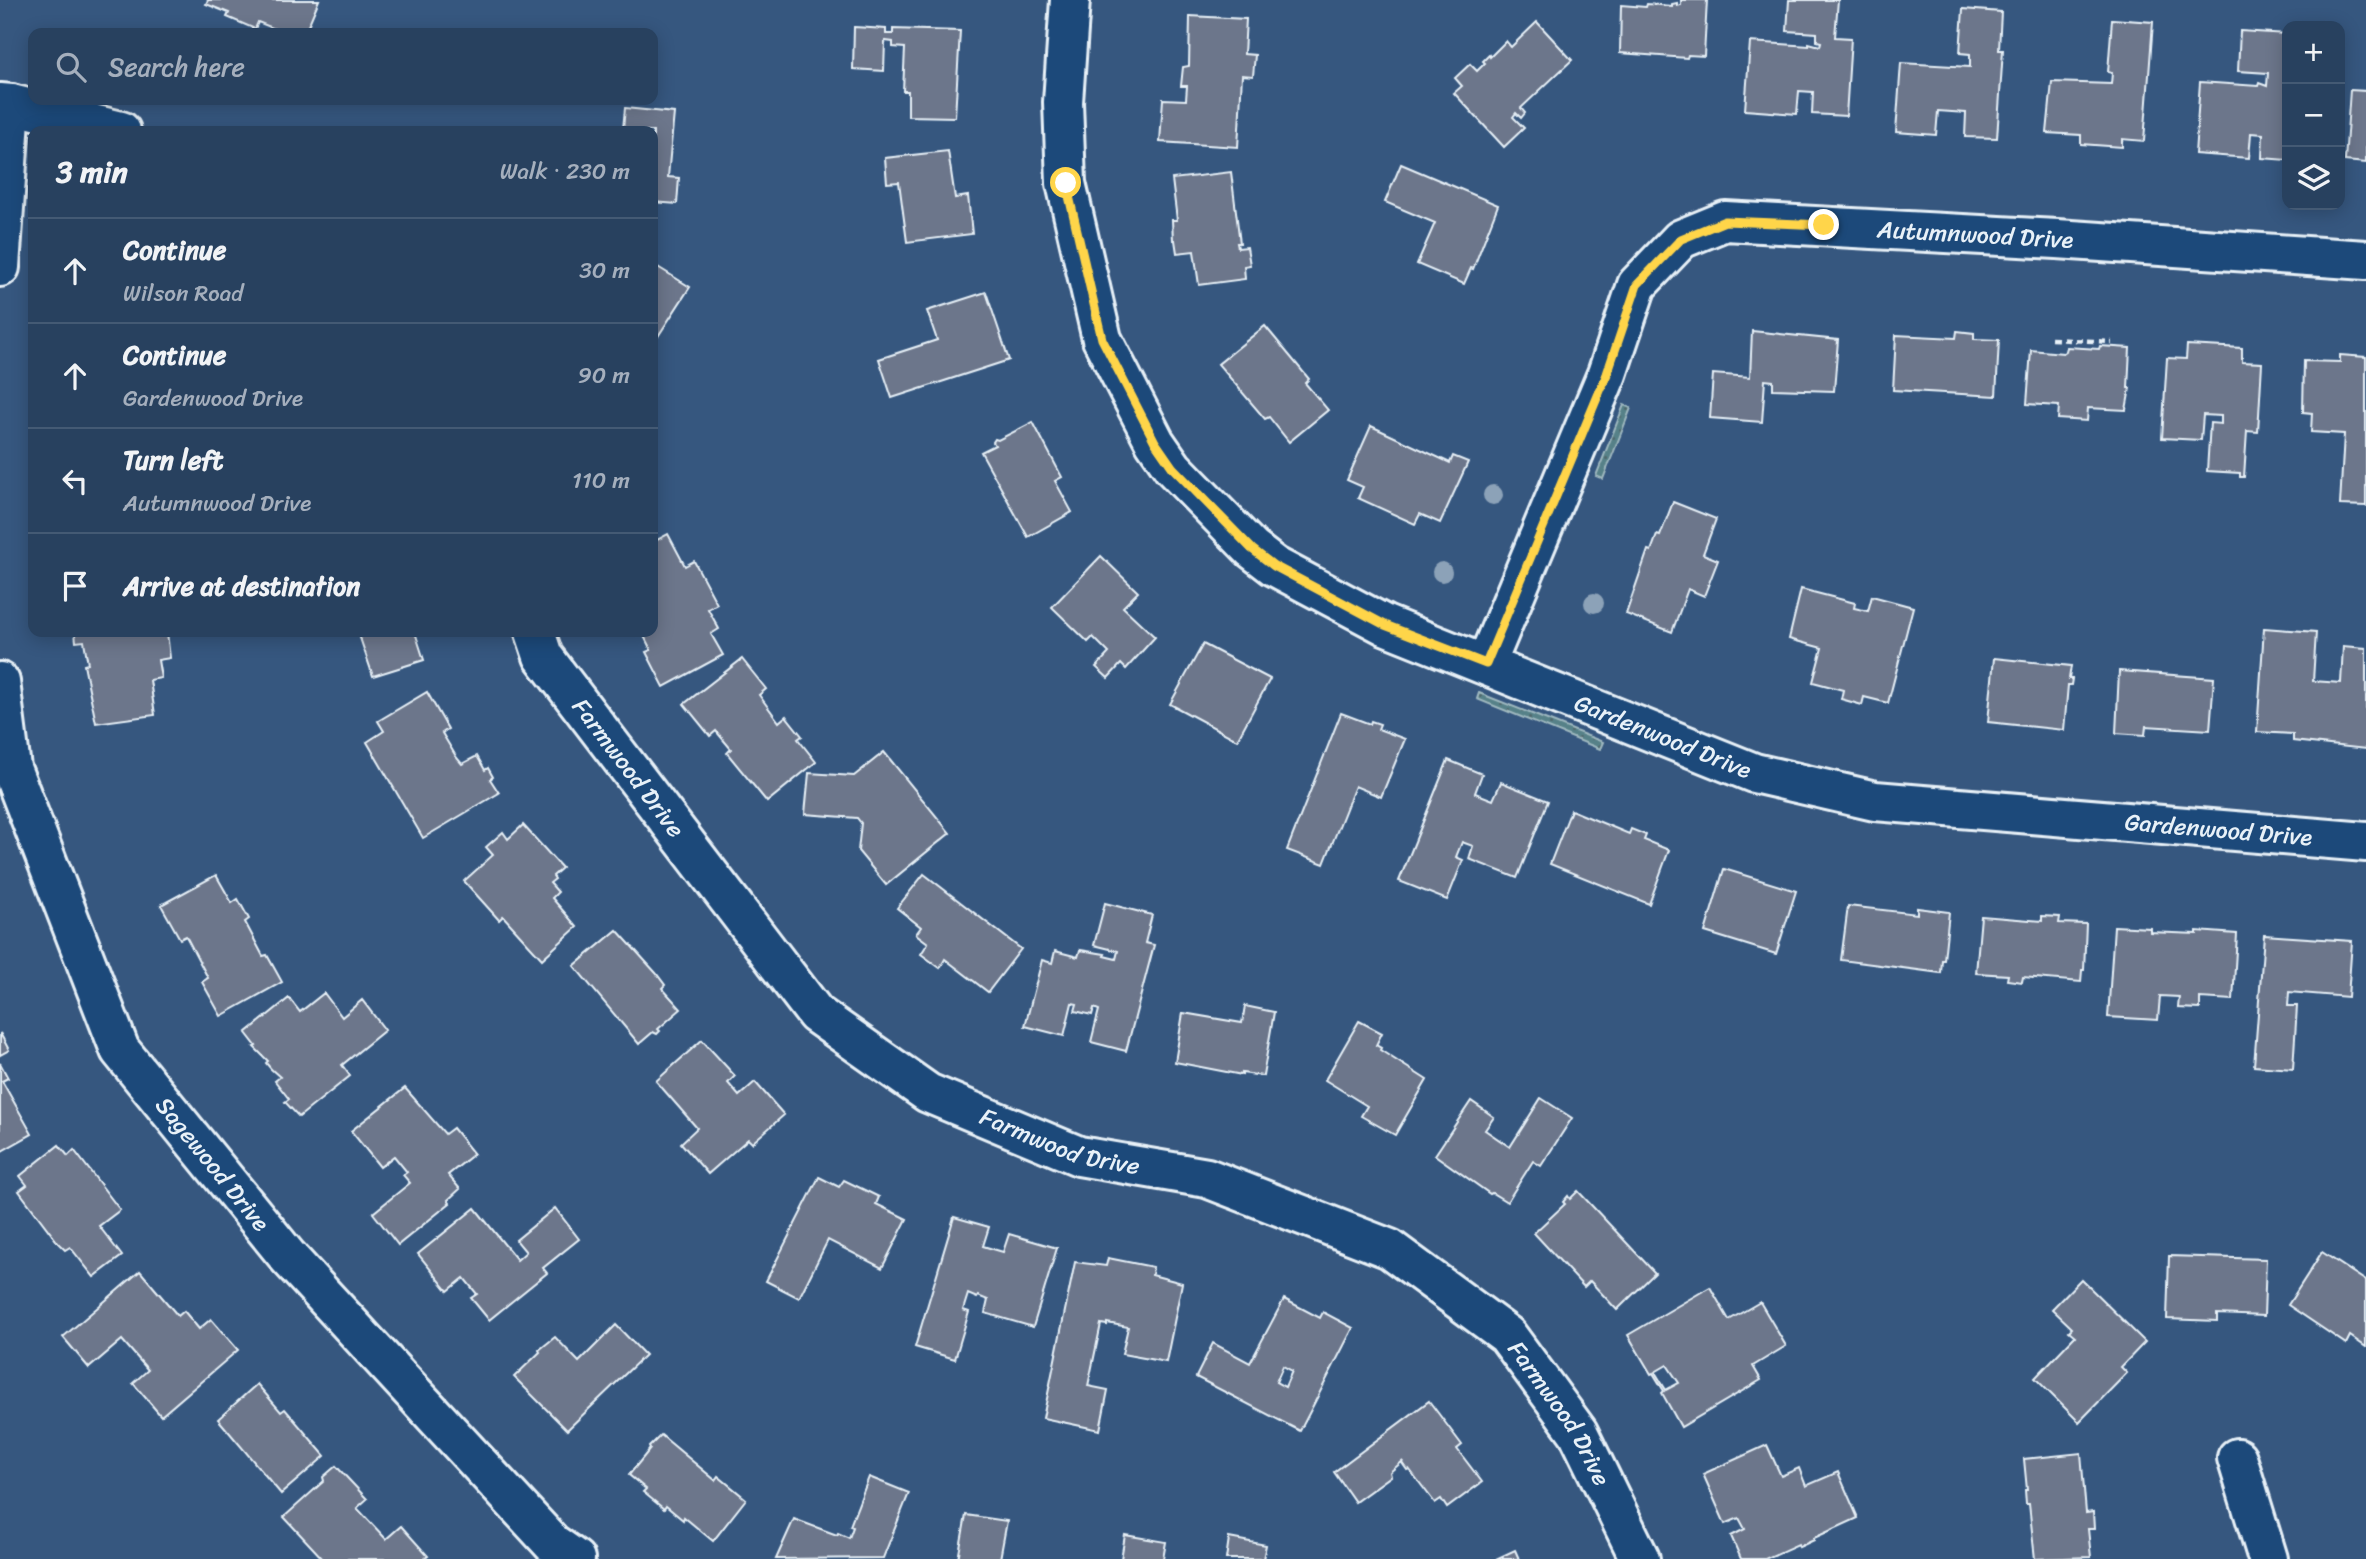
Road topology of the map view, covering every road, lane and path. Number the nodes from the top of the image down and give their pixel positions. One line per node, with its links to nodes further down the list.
1 (1070, 0): 9 (street, Gardenwood Drive)
2 (6, 104): 3 (street); 5 (street)
3 (100, 126)
4 (2366, 260): 9 (street, Autumnwood Drive)
5 (0, 267)
6 (2051, 339): 7 (path)
7 (2112, 342)
8 (536, 637): 14 (street, Farmwood Drive)
9 (1486, 664): 11 (street, Gardenwood Drive)
10 (0, 682): 13 (street, Sagewood Drive)
11 (2366, 842)
12 (2237, 1458): 15 (street)
13 (575, 1559)
14 (1640, 1559)
15 (2268, 1559)

